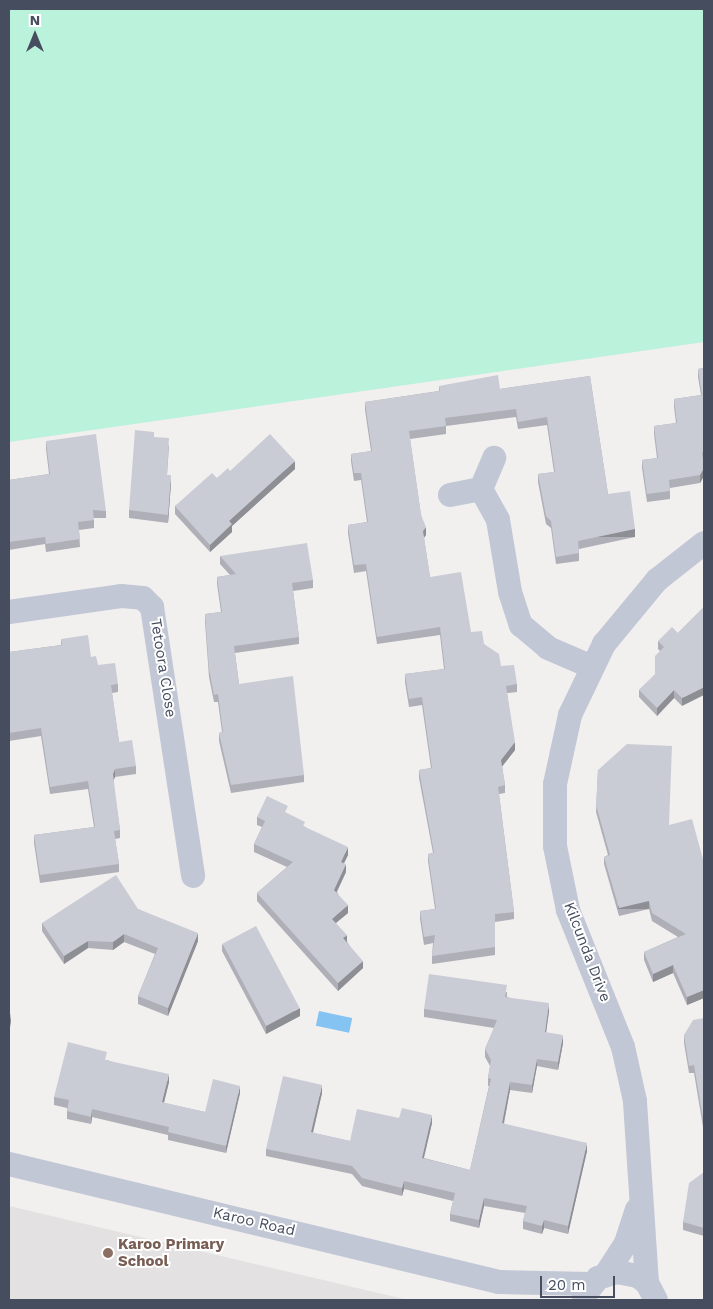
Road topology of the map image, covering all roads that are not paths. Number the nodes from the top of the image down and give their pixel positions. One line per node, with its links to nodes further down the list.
1 (494, 458): 2 (street)
2 (480, 489): 3 (street); 6 (street)
3 (450, 495)
4 (704, 543): 6 (street, Kilcunda Drive)
5 (9, 612): 7 (street, Tetoora Close)
6 (592, 667): 9 (street, Kilcunda Drive)
7 (193, 876)
8 (9, 1164): 10 (street, Karoo Road)
9 (640, 1200): 11 (street, Kilcunda Drive); 12 (street, Kilcunda Drive)
10 (499, 1282): 11 (street, Karoo Road); 13 (street, Karoo Road)
11 (594, 1286): 12 (street, Karoo Road)
12 (654, 1296)
13 (538, 1300)

